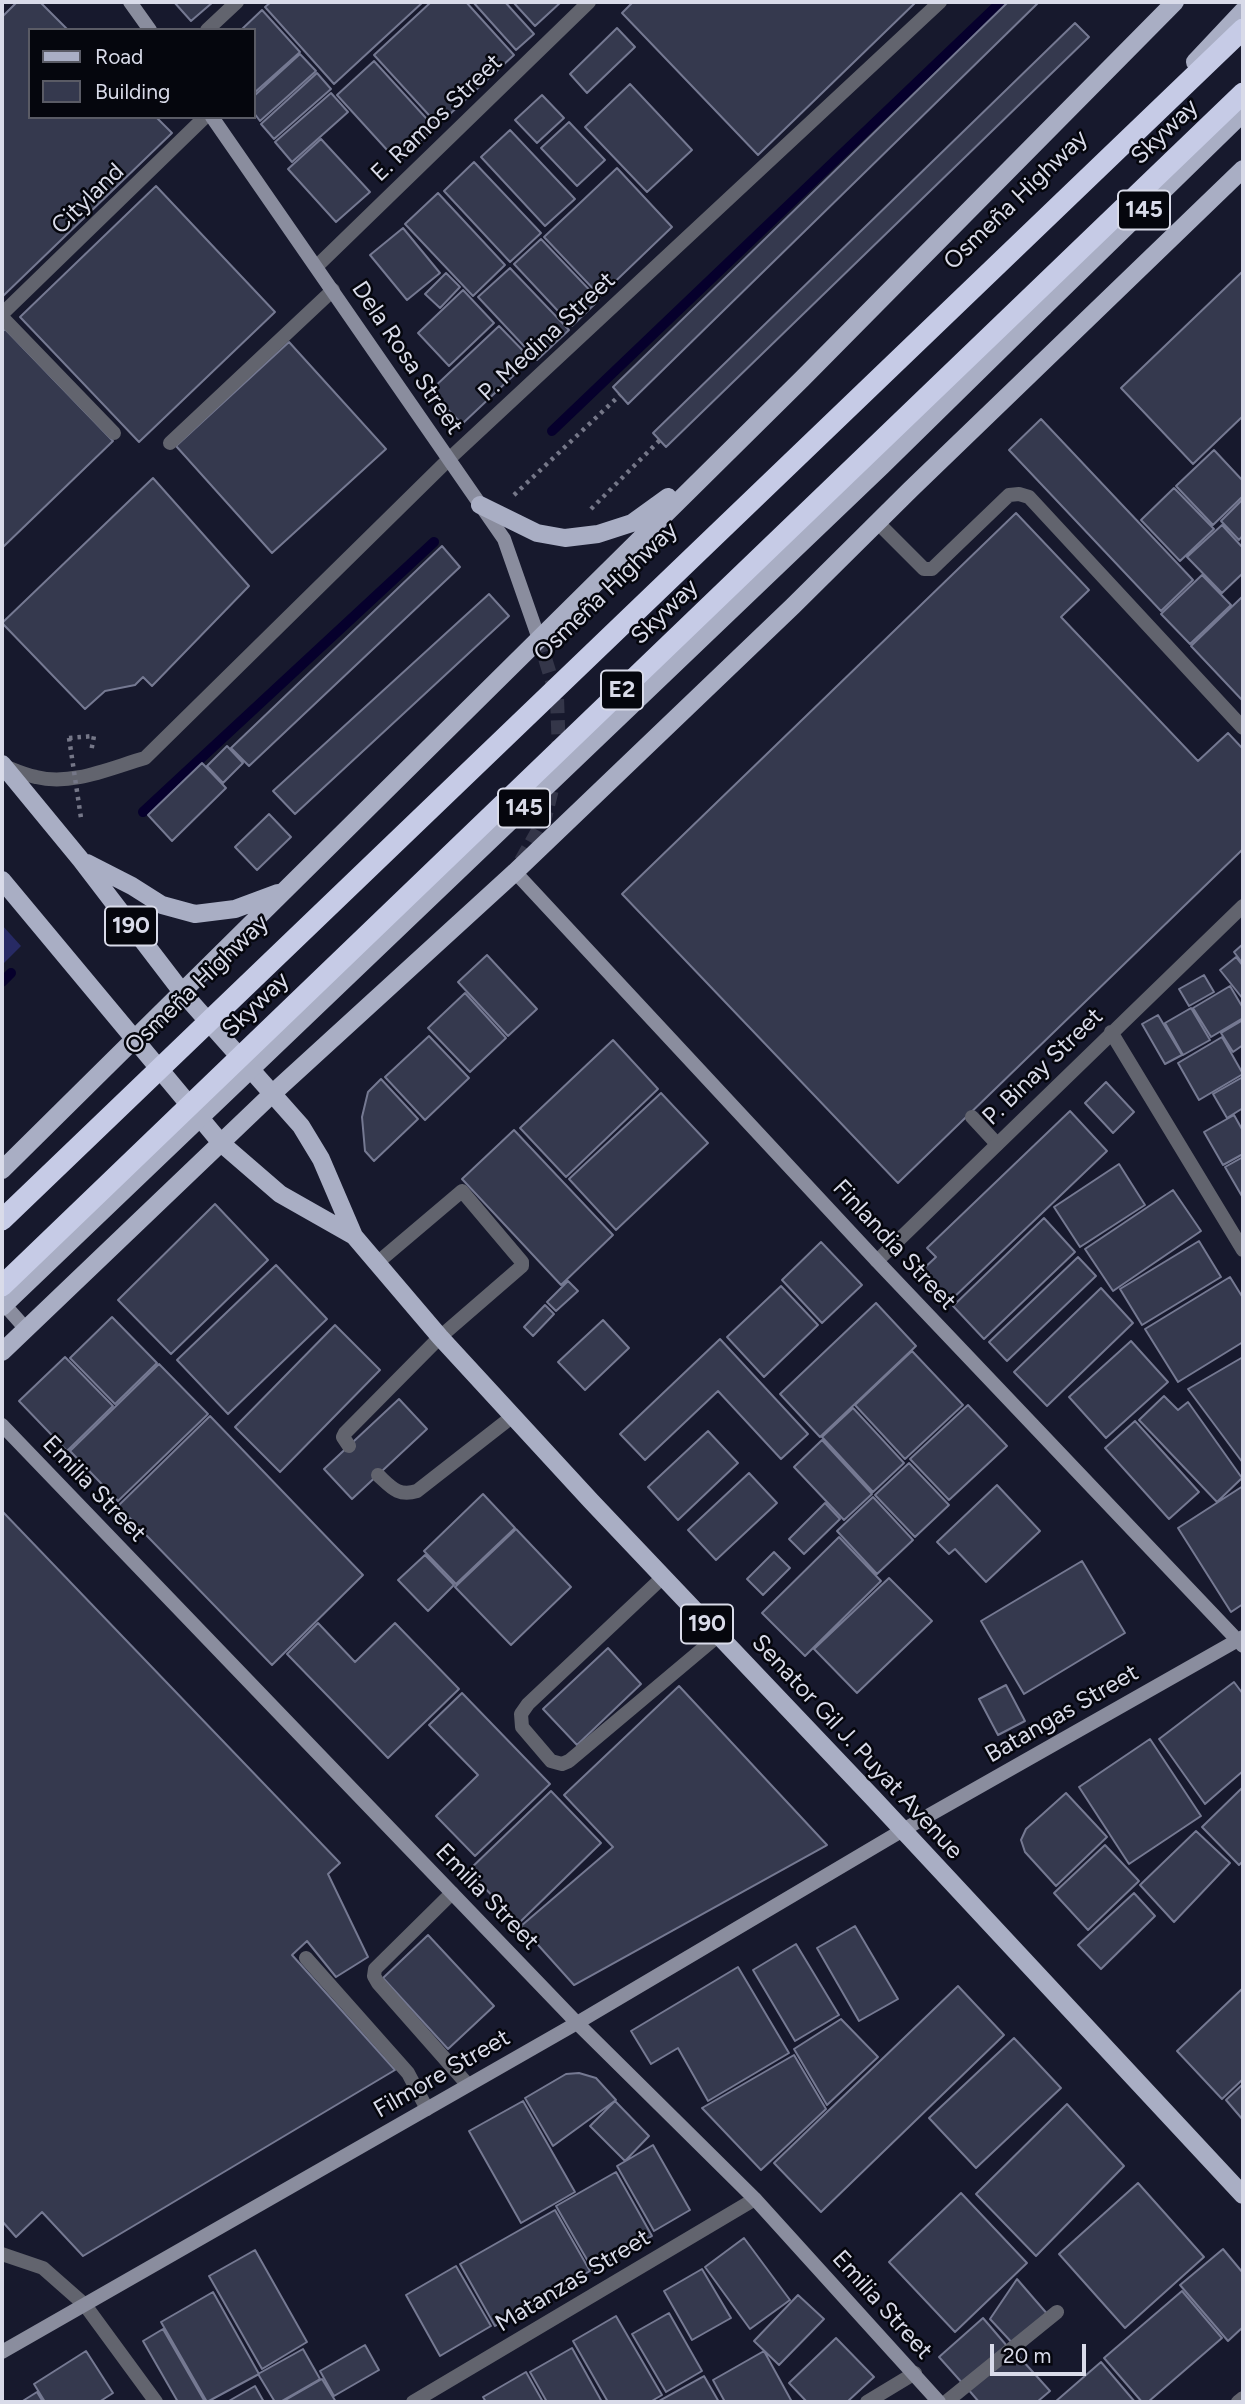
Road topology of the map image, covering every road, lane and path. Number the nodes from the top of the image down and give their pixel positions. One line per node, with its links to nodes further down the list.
1 (130, 2): 7 (street)
2 (237, 2): 8 (street)
3 (589, 2): 15 (street, E. Ramos Street)
4 (940, 2): 22 (street, P. Medina Street)
5 (1175, 2): 23 (main road, Osmeña Highway)
6 (1243, 11): 45 (main road, Osmeña Highway)
7 (149, 28)
8 (209, 28)
9 (1243, 29): 46 (highway, Skyway / E2, bridge)
10 (1243, 93): 51 (highway, Skyway / E2, bridge)
11 (1243, 113): 52 (main road, 145, bridge)
12 (203, 119): 17 (street, Cityland)
13 (213, 119): 15 (street, Dela Rosa Street)
14 (1243, 169): 25 (main road)
15 (317, 266): 16 (street, Dela Rosa Street)
16 (333, 290): 21 (street); 22 (street, Dela Rosa Street)
17 (2, 315): 19 (street)
18 (620, 395): 24 (path)
19 (114, 433)
20 (660, 440): 26 (path)
21 (170, 443)
22 (449, 459): 24 (street, Dela Rosa Street); 30 (street, P. Medina Street)
23 (711, 467): 26 (main road); 27 (main road, Osmeña Highway)
24 (488, 509): 26 (main road); 27 (street, Dela Rosa Street)
25 (877, 522): 28 (street); 33 (main road)
26 (565, 538)
27 (539, 639): 35 (main road, Osmeña Highway)
28 (1243, 727)
29 (69, 738): 31 (path, bridge)
30 (3, 765): 32 (main road, Senator Gil J. Puyat Avenue / 190)
31 (81, 818)
32 (80, 860): 35 (main road); 37 (main road, Senator Gil J. Puyat Avenue / 190)
33 (515, 872): 40 (main road); 49 (street, Finlandia Street)
34 (2, 880): 39 (main road, Senator Gil J. Puyat Avenue / 190)
35 (286, 890): 37 (main road, Osmeña Highway)
36 (1243, 906): 38 (street, P. Binay Street)
37 (181, 992): 39 (main road, Osmeña Highway); 40 (main road, Senator Gil J. Puyat Avenue / 190)
38 (1111, 1032): 43 (street, P. Binay Street); 48 (street)
39 (133, 1040): 42 (main road, Senator Gil J. Puyat Avenue / 190); 44 (main road, Osmeña Highway)
40 (272, 1094): 42 (main road); 47 (main road, Senator Gil J. Puyat Avenue / 190)
41 (972, 1117): 43 (street)
42 (221, 1143): 47 (main road, Senator Gil J. Puyat Avenue / 190); 53 (main road)
43 (997, 1144): 49 (street, P. Binay Street)
44 (2, 1170)
45 (2, 1207)
46 (2, 1220)
47 (354, 1236): 50 (main road, Senator Gil J. Puyat Avenue / 190)
48 (1243, 1250)
49 (877, 1261): 62 (street, Finlandia Street)
50 (377, 1263): 54 (main road, Senator Gil J. Puyat Avenue / 190); 54 (street)
51 (2, 1286)
52 (2, 1305): 53 (street)
53 (26, 1328): 55 (main road)
54 (440, 1337): 56 (main road, Senator Gil J. Puyat Avenue / 190); 58 (street)
55 (2, 1352)
56 (513, 1416): 59 (street); 60 (main road, Senator Gil J. Puyat Avenue / 190)
57 (2, 1425): 64 (street, Emilia Street)
58 (349, 1446)
59 (378, 1475)
60 (663, 1577): 61 (main road, Senator Gil J. Puyat Avenue / 190); 61 (street)
61 (719, 1635): 63 (main road, Senator Gil J. Puyat Avenue / 190)
62 (1241, 1641): 63 (street, Batangas Street)
63 (903, 1830): 66 (street, Filmore Street); 69 (main road, Senator Gil J. Puyat Avenue / 190)
64 (452, 1893): 66 (street, Emilia Street); 67 (street)
65 (306, 1958): 68 (street)
66 (577, 2023): 67 (street, Filmore Street); 70 (street, Emilia Street)
67 (468, 2085): 68 (street, Filmore Street)
68 (427, 2109): 72 (street, Filmore Street)
69 (1243, 2195)
70 (755, 2199): 75 (street, Emilia Street); 78 (street, Matanzas Street)
71 (2, 2254): 72 (street)
72 (85, 2305): 74 (street, Filmore Street); 77 (street)
73 (1057, 2312): 81 (street)
74 (2, 2352)
75 (915, 2374): 79 (street); 80 (street, Emilia Street)
76 (1243, 2398): 82 (street)
77 (156, 2402)
78 (413, 2402)
79 (867, 2402)
80 (939, 2402)
81 (946, 2402)
82 (1238, 2402)

